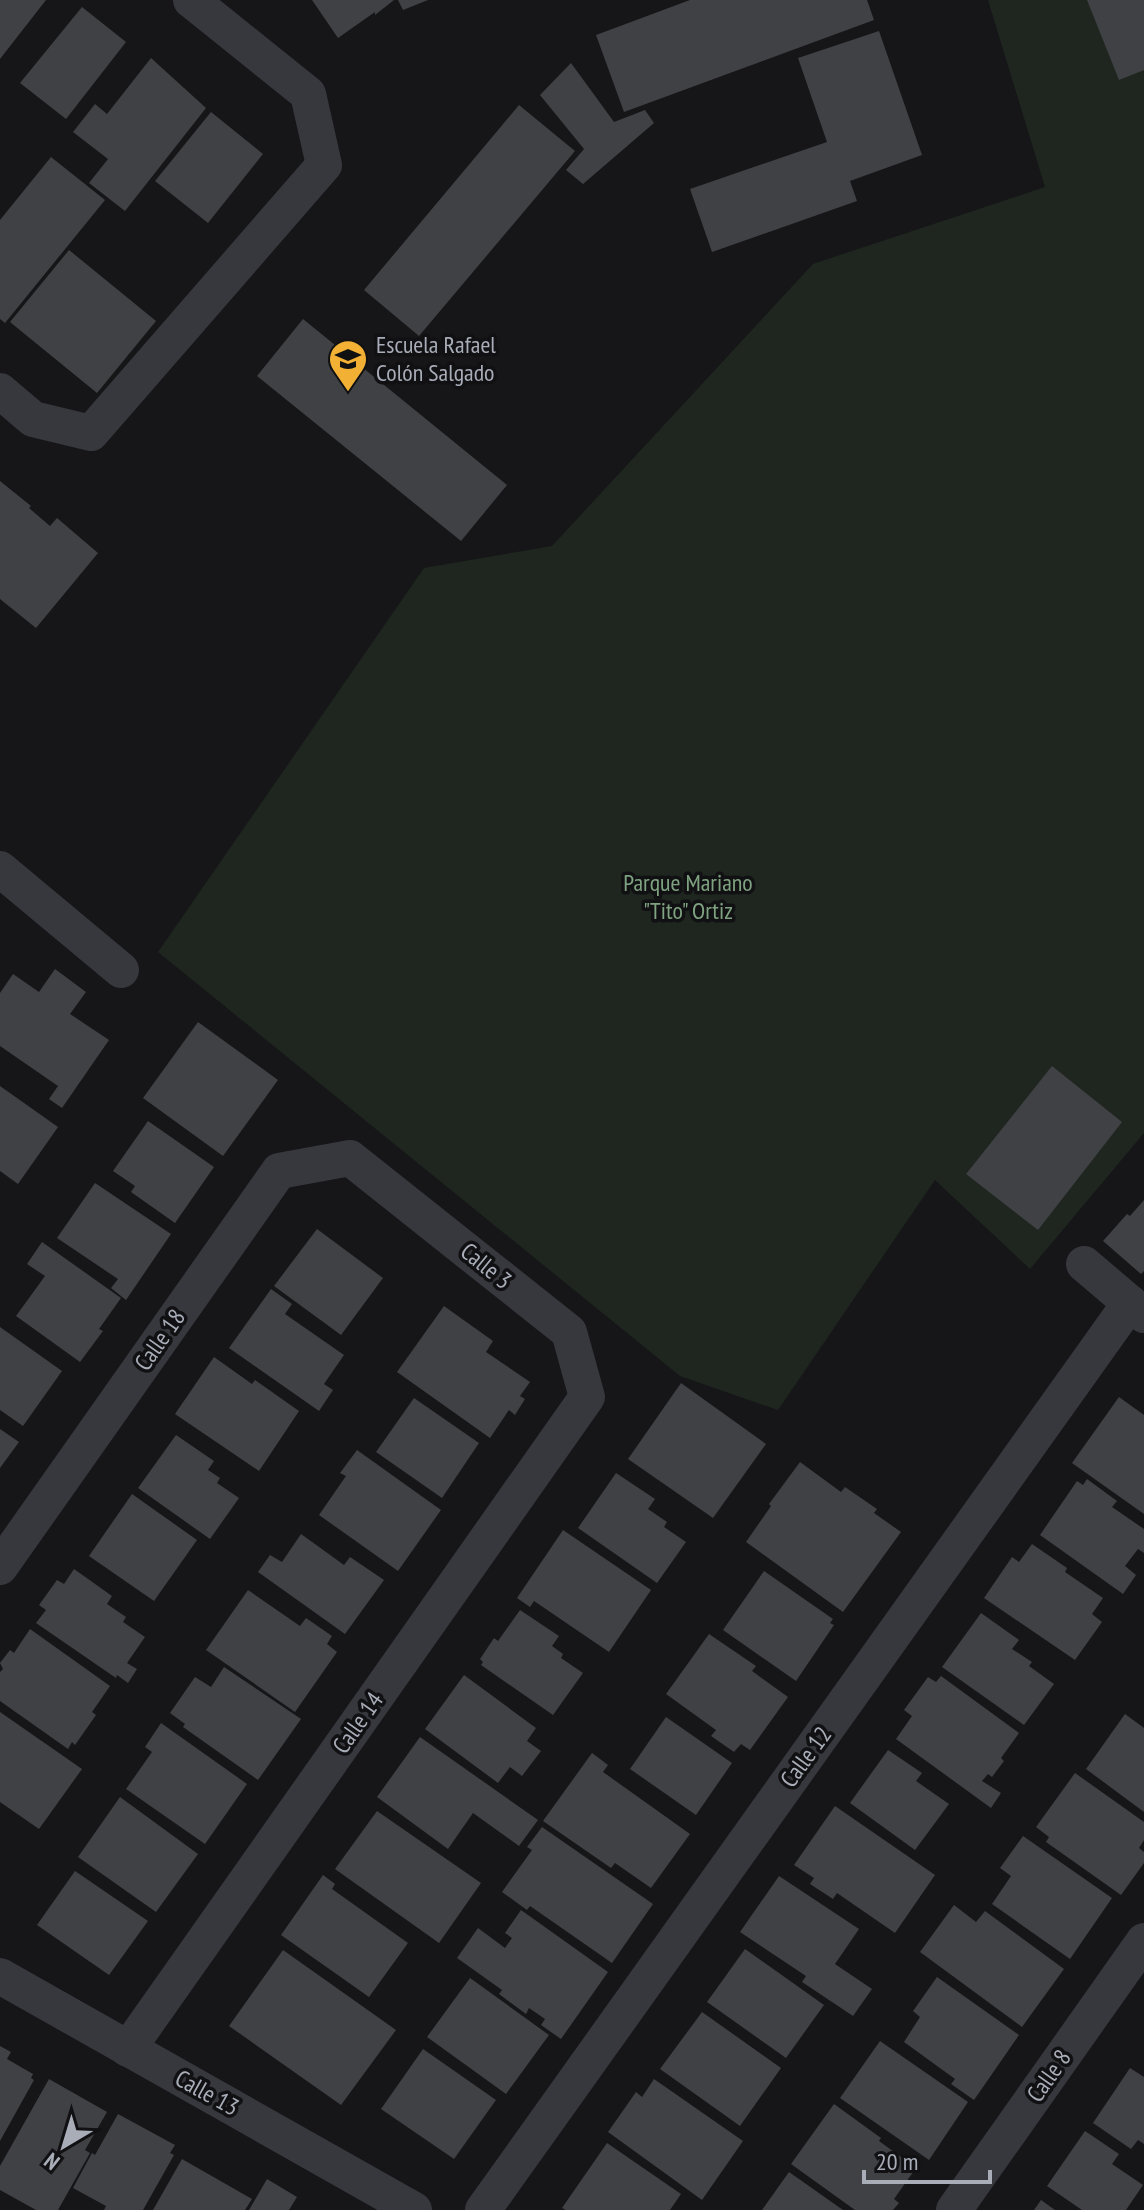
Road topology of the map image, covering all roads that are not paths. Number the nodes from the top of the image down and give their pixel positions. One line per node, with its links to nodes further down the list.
1 (191, 0): 2 (street)
2 (0, 391)
3 (6, 887): 4 (street)
4 (121, 970)
5 (350, 1158): 8 (street, Calle 3); 9 (street, Calle 18)
6 (1084, 1264): 7 (street)
7 (1137, 1309): 14 (street, Calle 12)
8 (587, 1397): 12 (street, Calle 14)
9 (0, 1567)
10 (1144, 1941): 15 (street, Calle 8)
11 (0, 1976): 12 (street, Calle 13)
12 (128, 2049): 13 (street, Calle 13)
13 (414, 2210)
14 (483, 2210)
15 (954, 2210)

